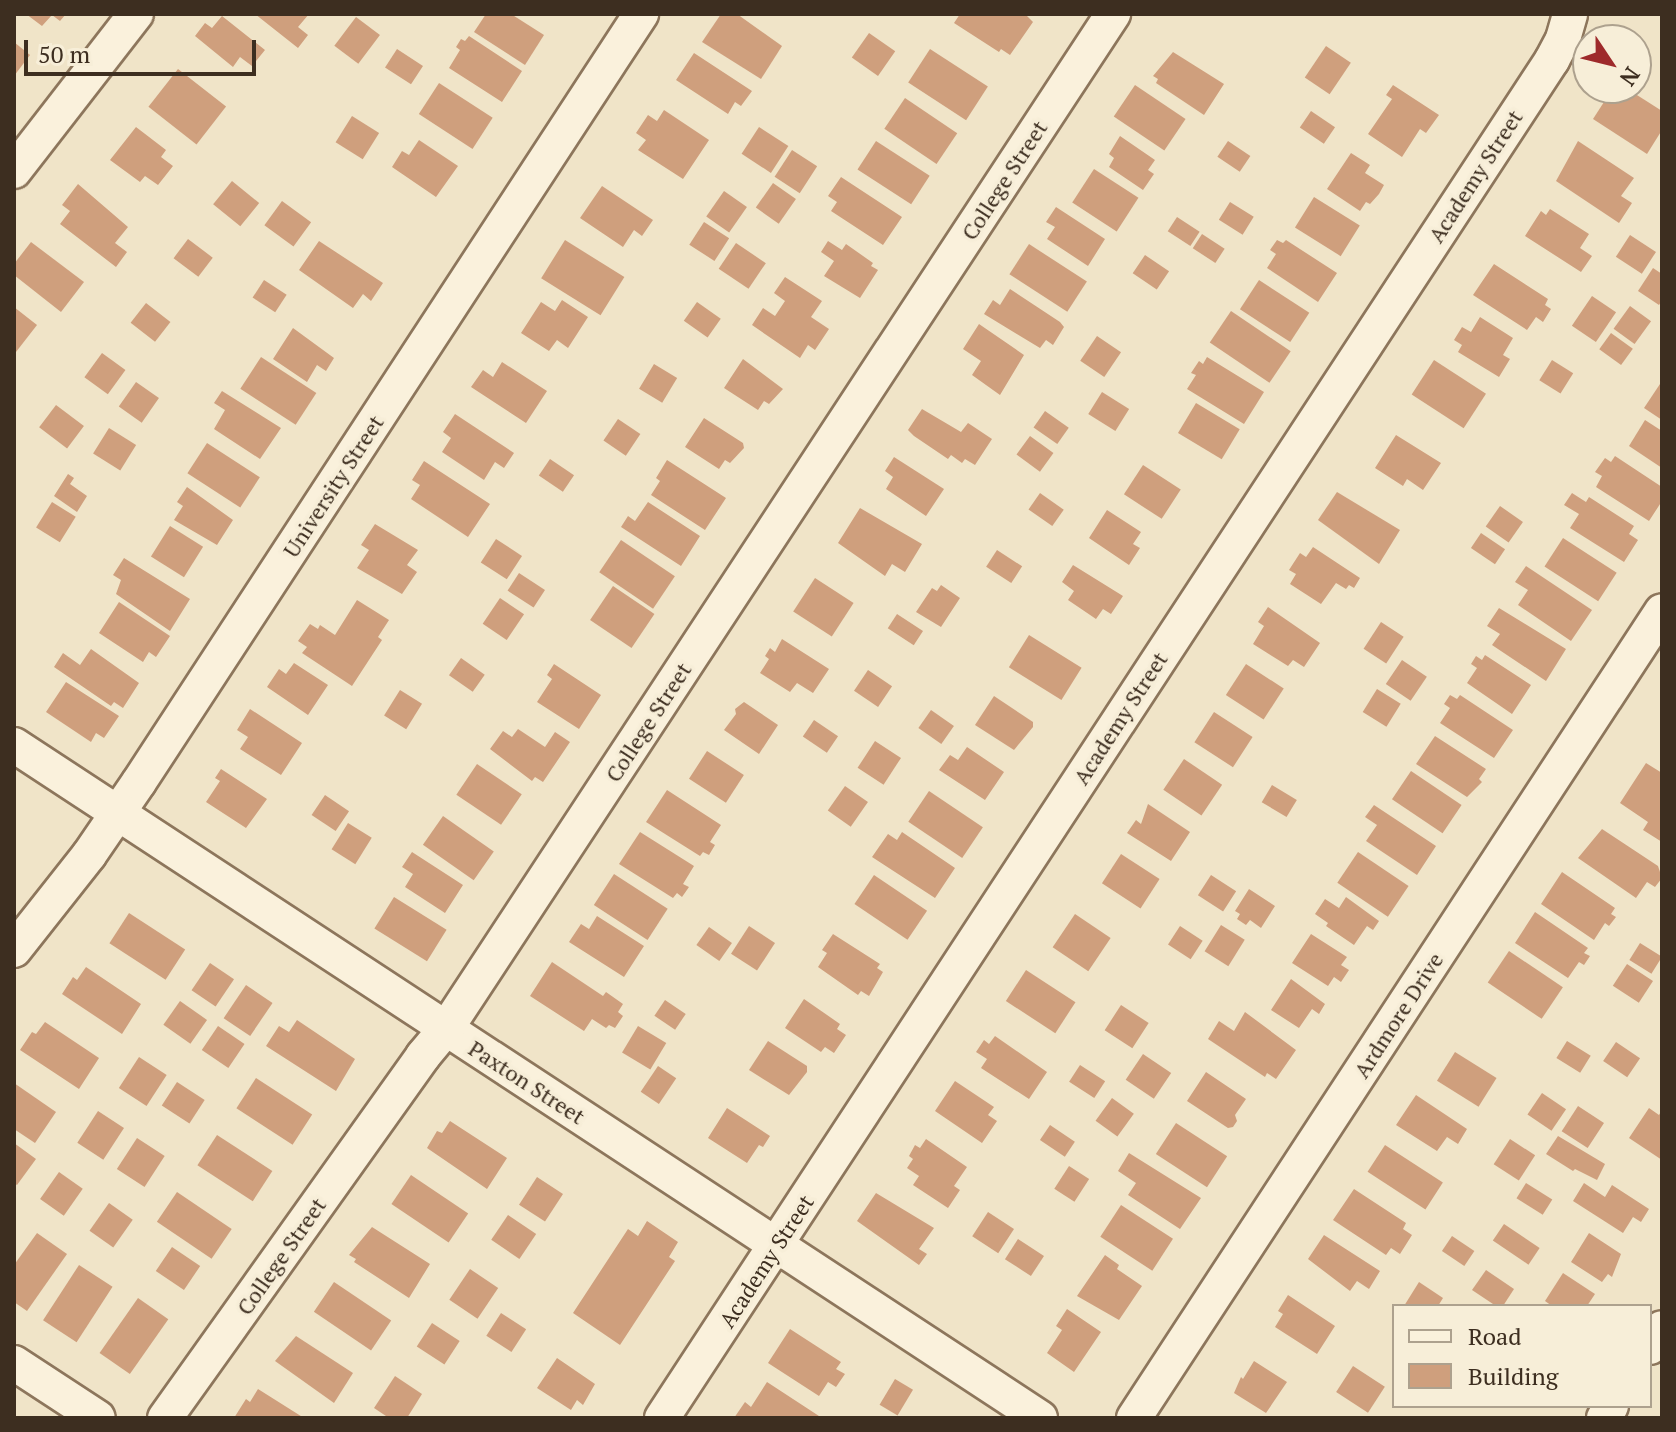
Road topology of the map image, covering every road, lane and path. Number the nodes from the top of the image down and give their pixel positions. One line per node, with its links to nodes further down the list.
1 (136, 14): 5 (street)
2 (641, 14): 8 (street, University Street)
3 (1113, 14): 10 (street, College Street)
4 (1570, 14): 11 (street, Academy Street)
5 (14, 171)
6 (1662, 611): 17 (street, Ardmore Drive)
7 (14, 745): 8 (street, Paxton Street)
8 (118, 813): 9 (street, University Street); 10 (street, Paxton Street)
9 (14, 950)
10 (446, 1029): 11 (street, Paxton Street); 14 (street, College Street)
11 (776, 1244): 15 (street, Academy Street); 16 (street, Paxton Street)
12 (14, 1363): 13 (street)
13 (98, 1418)
14 (165, 1418)
15 (662, 1418)
16 (1040, 1418)
17 (1134, 1418)

